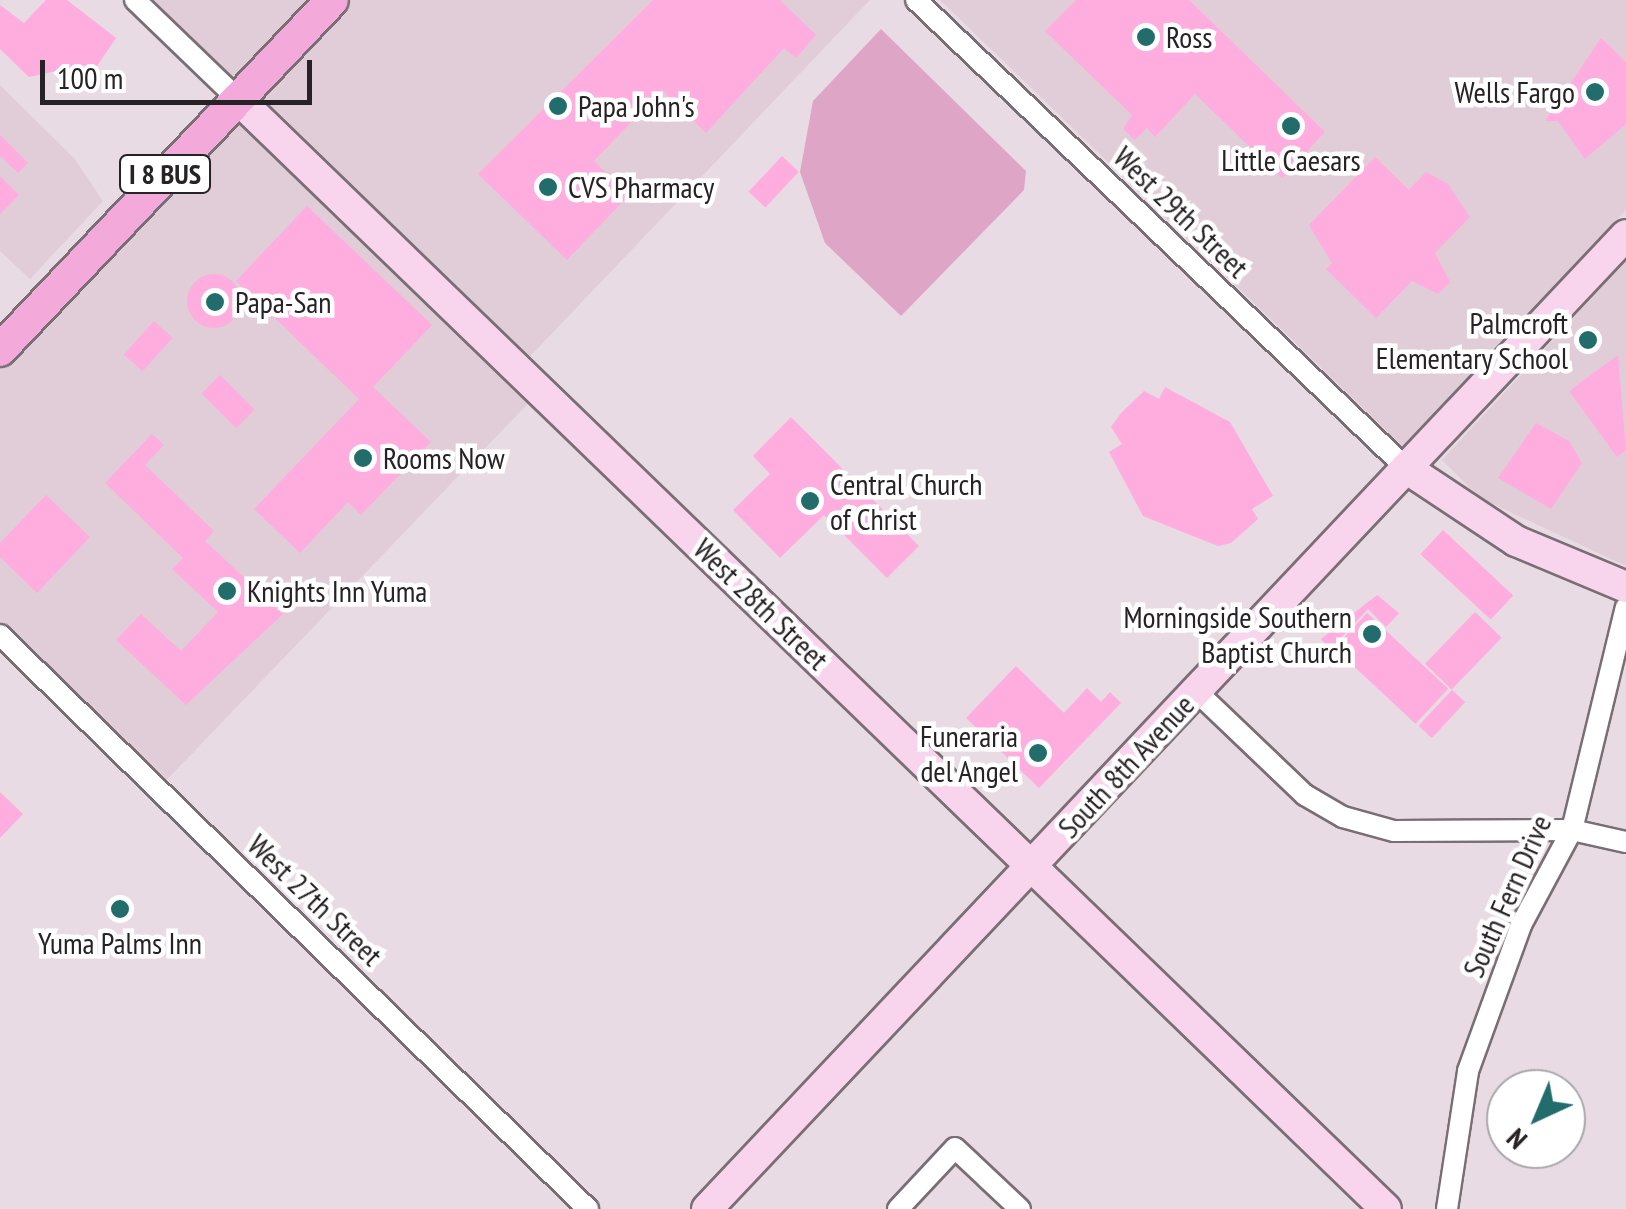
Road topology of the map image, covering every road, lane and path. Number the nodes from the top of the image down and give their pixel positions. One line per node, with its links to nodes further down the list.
1 (135, 0): 4 (street, West 28th Street)
2 (332, 0): 4 (main road, I 8 BUS)
3 (916, 0): 7 (street, West 29th Street)
4 (236, 98): 6 (main road, I 8 BUS); 14 (street, West 28th Street)
5 (1626, 236): 7 (street, South 8th Avenue)
6 (0, 350)
7 (1406, 468): 8 (street); 11 (street, South 8th Avenue)
8 (1626, 586)
9 (1626, 608): 12 (street, South Fern Drive)
10 (0, 635): 15 (street, West 27th Street)
11 (1196, 691): 12 (street); 14 (street, South 8th Avenue)
12 (1572, 830): 13 (street); 20 (street, South Fern Drive)
13 (1626, 842)
14 (1028, 870): 16 (street, South 8th Avenue); 19 (street, West 28th Street)
15 (588, 1209)
16 (708, 1209)
17 (898, 1209): 18 (street)
18 (1020, 1209)
19 (1386, 1209)
20 (1447, 1209)

